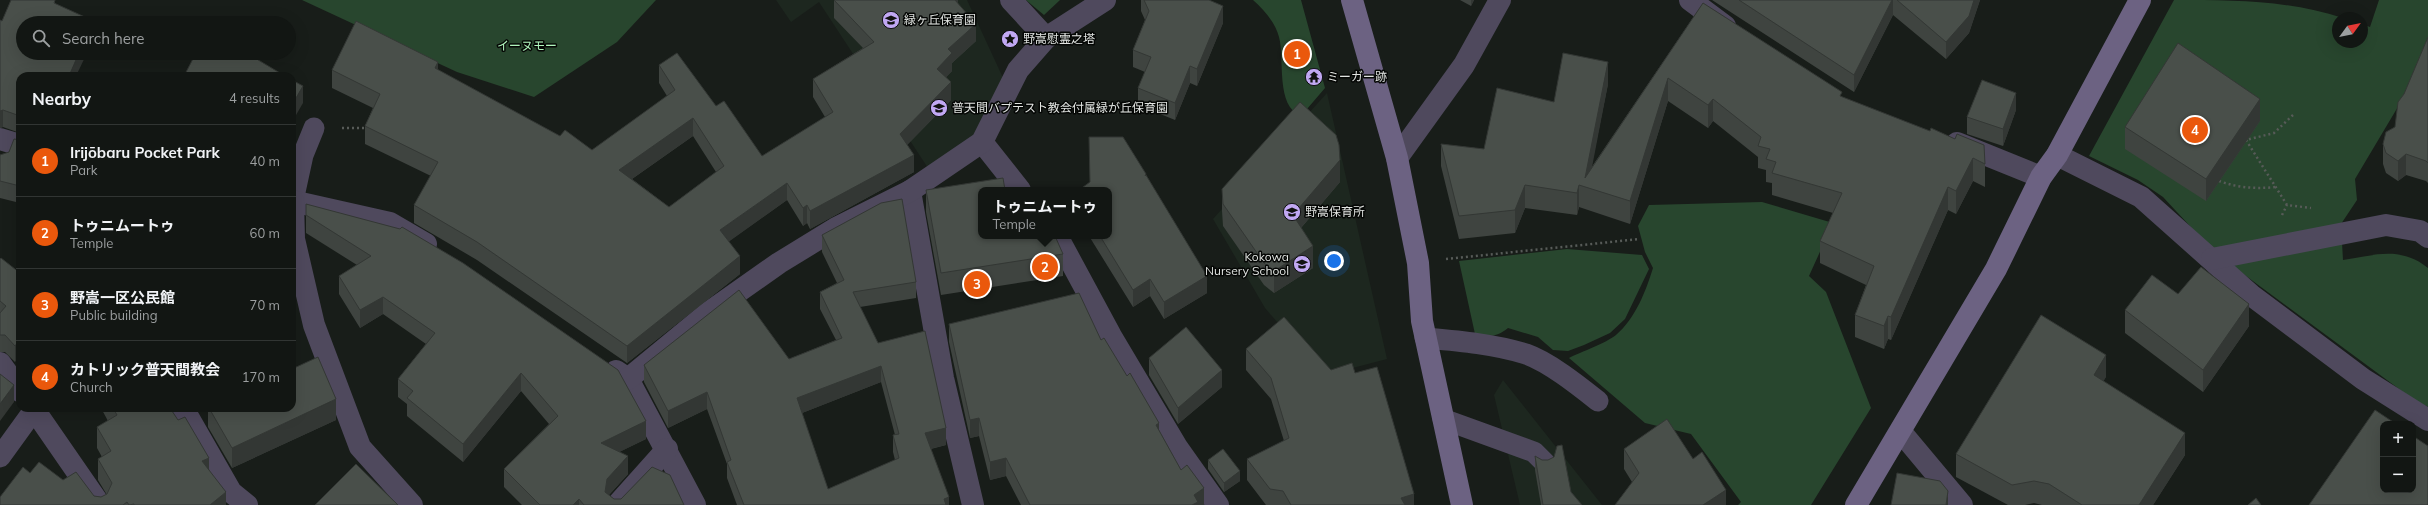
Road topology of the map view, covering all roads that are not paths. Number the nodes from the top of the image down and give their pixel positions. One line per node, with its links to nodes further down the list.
1 (1011, 0): 8 (street)
2 (1105, 0): 8 (street)
3 (1352, 0): 13 (street)
4 (1500, 0): 13 (street)
5 (1690, 0): 7 (street)
6 (2140, 0): 12 (street)
7 (1741, 36)
8 (1046, 38): 11 (street)
9 (314, 128): 16 (lane)
10 (1939, 136): 14 (street)
11 (982, 142): 15 (street); 17 (street)
12 (2057, 155): 14 (street); 23 (street)
13 (1397, 158): 24 (street)
14 (2041, 177): 35 (street)
15 (1018, 187)
16 (296, 188)
17 (910, 191): 27 (street); 44 (street)
18 (296, 202): 22 (street)
19 (2428, 237): 23 (street)
20 (1059, 239): 45 (street)
21 (296, 248): 41 (street)
22 (443, 254)
23 (2212, 259): 34 (street)
24 (1425, 338): 29 (lane); 33 (street)
25 (602, 361): 27 (street)
26 (0, 363): 28 (street)
27 (628, 380): 36 (street)
28 (16, 385)
29 (1598, 401)
30 (32, 412): 37 (lane)
31 (36, 412): 39 (street)
32 (185, 412): 40 (street)
33 (1443, 419): 38 (lane); 46 (street)
34 (2428, 420)
35 (1901, 432): 47 (street); 48 (street)
36 (667, 449): 42 (street); 43 (street)
37 (0, 457)
38 (1545, 463)
39 (100, 505)
40 (247, 505)
41 (412, 505)
42 (617, 505)
43 (695, 505)
44 (973, 505)
45 (1218, 505)
46 (1462, 505)
47 (1856, 505)
48 (1962, 505)

